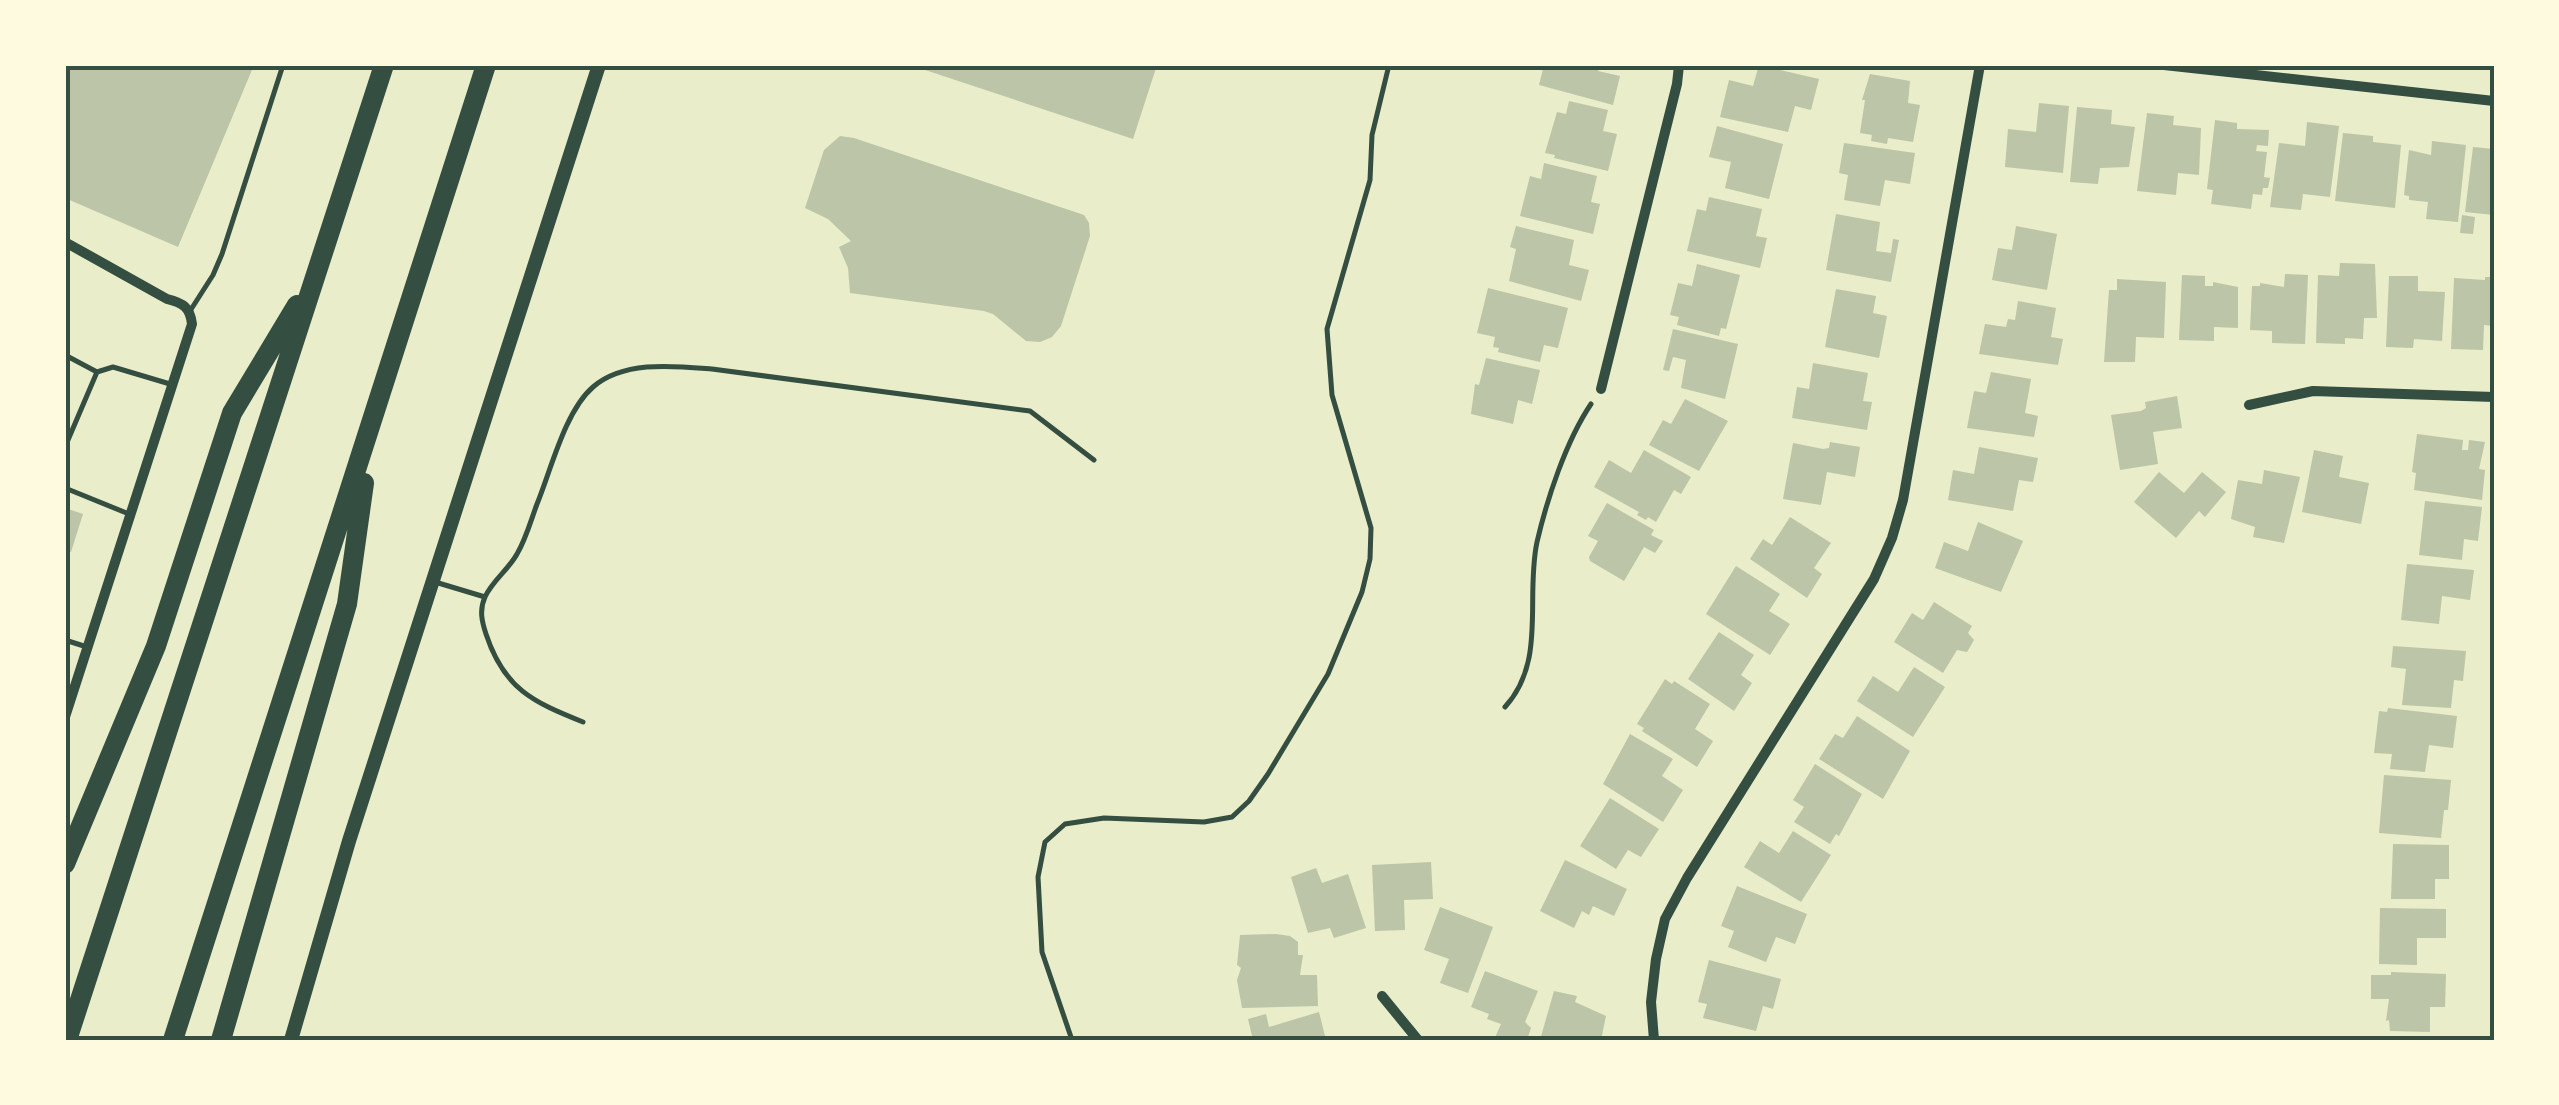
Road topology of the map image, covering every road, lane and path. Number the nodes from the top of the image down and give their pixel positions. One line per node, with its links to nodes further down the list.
1 (283, 65): 12 (lane)
2 (384, 65): 11 (highway)
3 (486, 65): 19 (highway)
4 (600, 65): 24 (street)
5 (1388, 65): 37 (path)
6 (1679, 65): 16 (street)
7 (1980, 65): 39 (street)
8 (2164, 65): 9 (street)
9 (2494, 101)
10 (65, 242): 12 (street)
11 (316, 273): 31 (highway); 33 (highway)
12 (190, 311): 15 (street)
13 (65, 356): 14 (lane)
14 (96, 372): 15 (lane); 20 (lane)
15 (171, 385): 23 (street)
16 (1601, 389): 28 (path)
17 (2494, 397): 18 (street)
18 (2249, 405)
19 (372, 427): 34 (highway); 35 (highway)
20 (65, 446)
21 (1094, 460): 25 (lane)
22 (65, 488): 23 (lane)
23 (128, 514): 27 (street)
24 (432, 581): 25 (lane); 36 (street)
25 (484, 597): 30 (lane)
26 (65, 640): 27 (lane)
27 (86, 648): 29 (street)
28 (1505, 707)
29 (65, 717)
30 (583, 722)
31 (65, 864)
32 (1382, 996): 38 (street)
33 (67, 1040)
34 (173, 1040)
35 (221, 1040)
36 (290, 1040)
37 (1072, 1040)
38 (1418, 1040)
39 (1654, 1040)

